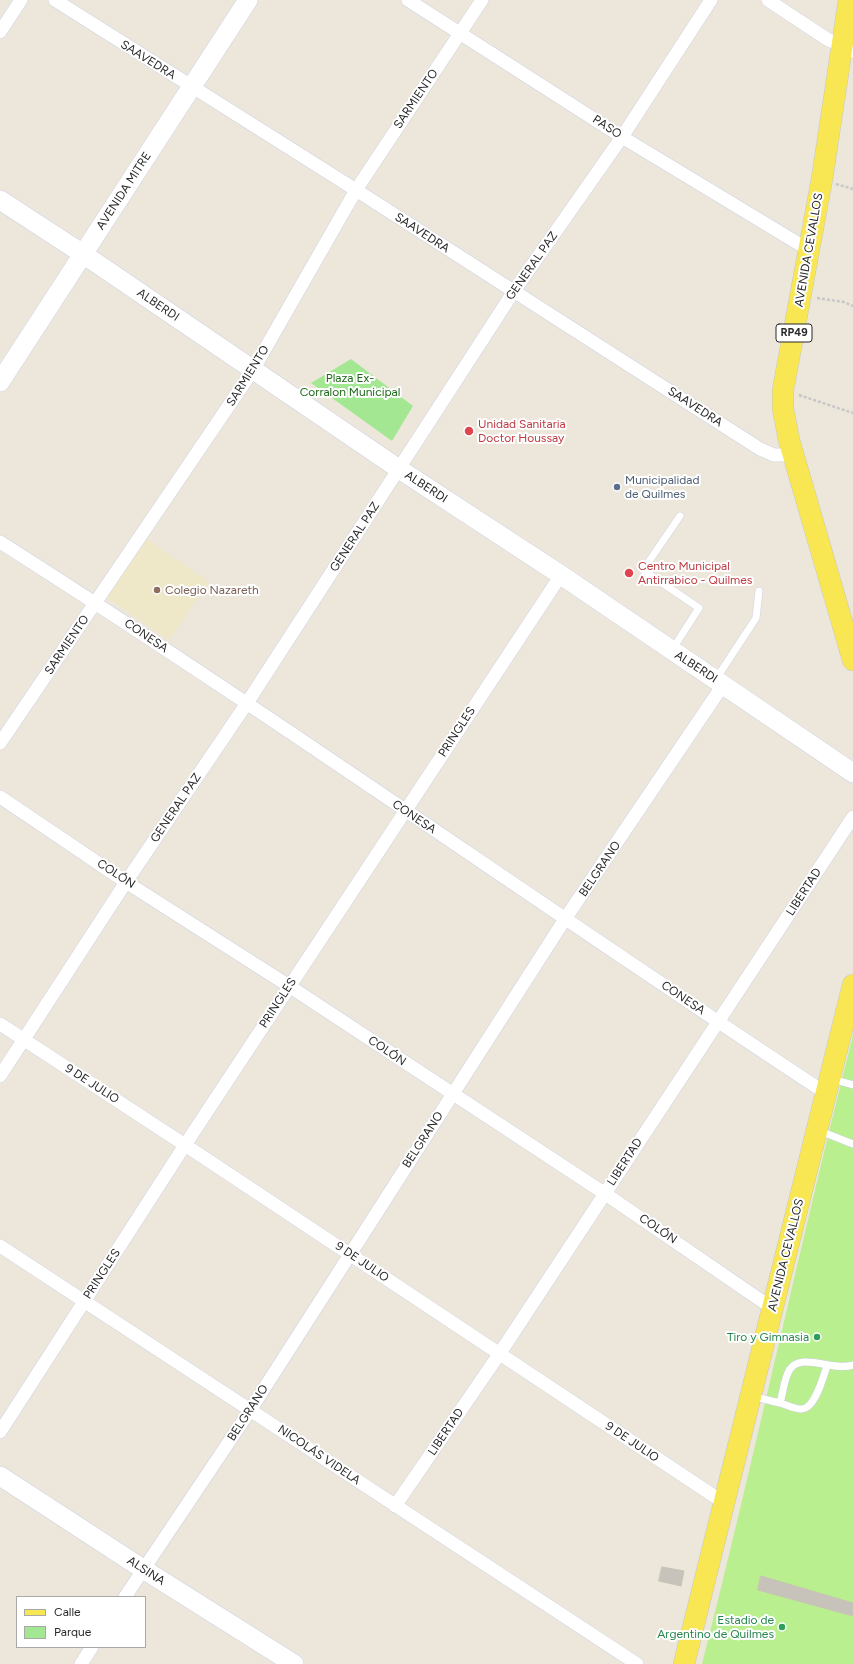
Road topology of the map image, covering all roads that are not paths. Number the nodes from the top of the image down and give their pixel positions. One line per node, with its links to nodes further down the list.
1 (21, 0): 9 (street)
2 (55, 0): 12 (street, SAAVEDRA)
3 (248, 0): 12 (street, AVENIDA MITRE)
4 (408, 0): 10 (street, PASO)
5 (482, 0): 10 (street, SARMIENTO)
6 (711, 0): 13 (street, GENERAL PAZ)
7 (768, 0): 11 (street)
8 (849, 0): 11 (main road, AVENIDA CEVALLOS / RP49)
9 (0, 32)
10 (460, 32): 13 (street, PASO); 14 (street, SARMIENTO)
11 (847, 48): 16 (main road, AVENIDA CEVALLOS / RP49)
12 (192, 87): 14 (street, SAAVEDRA); 17 (street, AVENIDA MITRE)
13 (622, 137): 16 (street, PASO); 18 (street, GENERAL PAZ)
14 (356, 190): 18 (street, SAAVEDRA); 19 (street, SARMIENTO)
15 (0, 200): 17 (street, ALBERDI)
16 (809, 250): 21 (main road, AVENIDA CEVALLOS / RP49)
17 (83, 254): 19 (street, ALBERDI); 20 (street, AVENIDA MITRE)
18 (514, 291): 21 (street, SAAVEDRA); 22 (street, GENERAL PAZ)
19 (253, 370): 22 (street, ALBERDI); 27 (street, SARMIENTO)
20 (0, 382)
21 (793, 455): 29 (main road, AVENIDA CEVALLOS / RP49)
22 (399, 469): 25 (street, ALBERDI); 31 (street, GENERAL PAZ)
23 (680, 516): 28 (lane)
24 (0, 542): 27 (street, CONESA)
25 (561, 575): 28 (street, ALBERDI); 35 (street, PRINGLES)
26 (759, 591): 30 (lane)
27 (96, 603): 31 (street, CONESA); 32 (street, SARMIENTO)
28 (671, 651): 30 (street, ALBERDI)
29 (853, 660)
30 (719, 682): 33 (street, ALBERDI); 38 (street, BELGRANO)
31 (247, 703): 35 (street, CONESA); 37 (street, GENERAL PAZ)
32 (0, 743)
33 (853, 773)
34 (0, 797): 37 (street, COLÓN)
35 (406, 811): 38 (street, CONESA); 40 (street, PRINGLES)
36 (853, 817): 41 (street, LIBERTAD)
37 (126, 882): 40 (street, COLÓN); 43 (street, GENERAL PAZ)
38 (565, 919): 41 (street, CONESA); 47 (street, BELGRANO)
39 (853, 985): 46 (main road, AVENIDA CEVALLOS)
40 (289, 986): 47 (street, COLÓN); 50 (street, PRINGLES)
41 (717, 1022): 46 (street, CONESA); 51 (street, LIBERTAD)
42 (0, 1024): 43 (street, 9 DE JULIO)
43 (23, 1040): 44 (street, GENERAL PAZ); 50 (street, 9 DE JULIO)
44 (0, 1076)
45 (853, 1085): 46 (lane)
46 (829, 1086): 48 (main road, AVENIDA CEVALLOS)
47 (452, 1094): 51 (street, COLÓN); 53 (street, BELGRANO)
48 (818, 1130): 49 (lane); 55 (main road, AVENIDA CEVALLOS)
49 (853, 1144)
50 (185, 1145): 53 (street, 9 DE JULIO); 54 (street, PRINGLES)
51 (604, 1193): 55 (street, COLÓN); 56 (street, LIBERTAD)
52 (0, 1246): 54 (street, NICOLÁS VIDELA)
53 (349, 1254): 56 (street, 9 DE JULIO); 61 (street, BELGRANO)
54 (84, 1302): 61 (street, NICOLÁS VIDELA); 62 (street, PRINGLES)
55 (772, 1308): 59 (main road, AVENIDA CEVALLOS)
56 (500, 1353): 64 (street, 9 DE JULIO); 65 (street, LIBERTAD)
57 (853, 1365): 58 (lane)
58 (827, 1366): 60 (lane); 60 (lane)
59 (750, 1396): 60 (lane); 64 (main road, AVENIDA CEVALLOS)
60 (780, 1403)
61 (251, 1409): 65 (street, NICOLÁS VIDELA); 66 (street, BELGRANO)
62 (0, 1432)
63 (0, 1476): 66 (street, ALSINA)
64 (723, 1502): 72 (main road, AVENIDA CEVALLOS)
65 (395, 1506): 71 (street, NICOLÁS VIDELA)
66 (143, 1569): 67 (street, BELGRANO); 70 (street, ALSINA)
67 (126, 1596)
68 (91, 1648): 69 (street)
69 (80, 1664)
70 (294, 1664)
71 (637, 1664)
72 (684, 1664)

